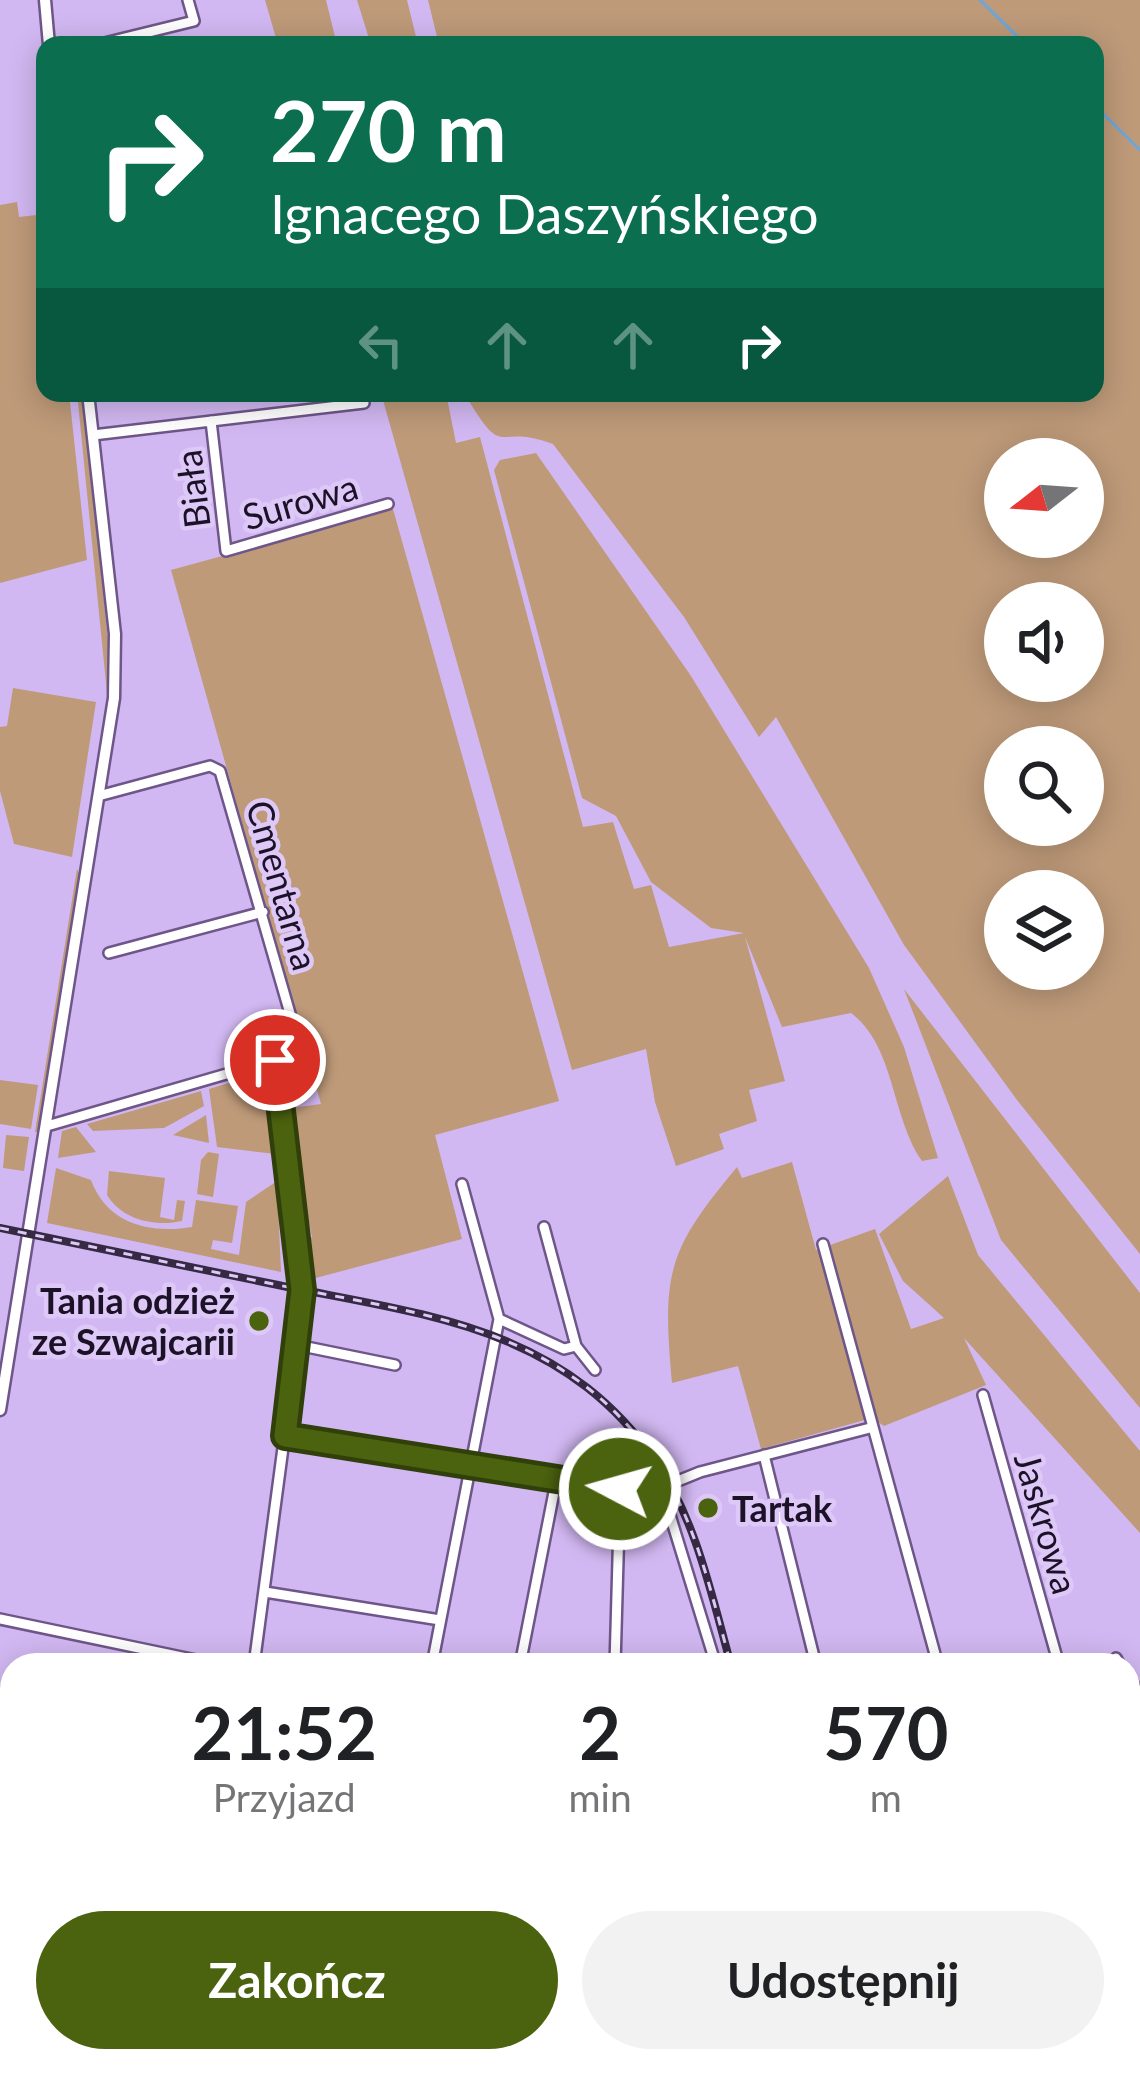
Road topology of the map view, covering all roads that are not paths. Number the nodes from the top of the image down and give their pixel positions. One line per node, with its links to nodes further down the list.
1 (44, 0): 3 (main road)
2 (188, 0): 4 (street)
3 (48, 36)
4 (133, 36)
5 (89, 402): 8 (main road)
6 (364, 403): 7 (street)
7 (211, 421): 8 (street); 10 (street, Biała)
8 (93, 435): 11 (main road)
9 (388, 504): 10 (street, Surowa)
10 (226, 551)
11 (102, 795): 12 (street, Cmentarna); 15 (main road)
12 (263, 912): 13 (street); 14 (street, Cmentarna)
13 (109, 953)
14 (275, 1060): 15 (street); 20 (street)
15 (47, 1126): 25 (main road)
16 (462, 1184): 19 (street)
17 (544, 1227): 21 (street)
18 (823, 1244): 26 (street)
19 (499, 1319): 21 (street); 29 (street)
20 (297, 1345): 22 (street); 27 (street)
21 (576, 1346): 23 (street)
22 (395, 1365)
23 (595, 1370)
24 (983, 1395): 44 (street, Jaskrowa)
25 (0, 1410)
26 (870, 1428): 28 (street); 43 (street)
27 (285, 1436): 29 (street); 33 (street)
28 (764, 1455): 32 (street); 42 (street)
29 (470, 1467): 30 (street); 35 (street)
30 (556, 1482): 31 (street); 39 (street)
31 (620, 1489): 32 (street); 40 (street)
32 (662, 1489): 41 (street)
33 (266, 1592): 35 (street); 37 (street)
34 (0, 1619): 36 (street)
35 (440, 1620): 38 (street)
36 (163, 1653)
37 (256, 1653)
38 (434, 1653)
39 (522, 1653)
40 (615, 1653)
41 (712, 1653)
42 (813, 1653)
43 (935, 1653)
44 (1056, 1653)

